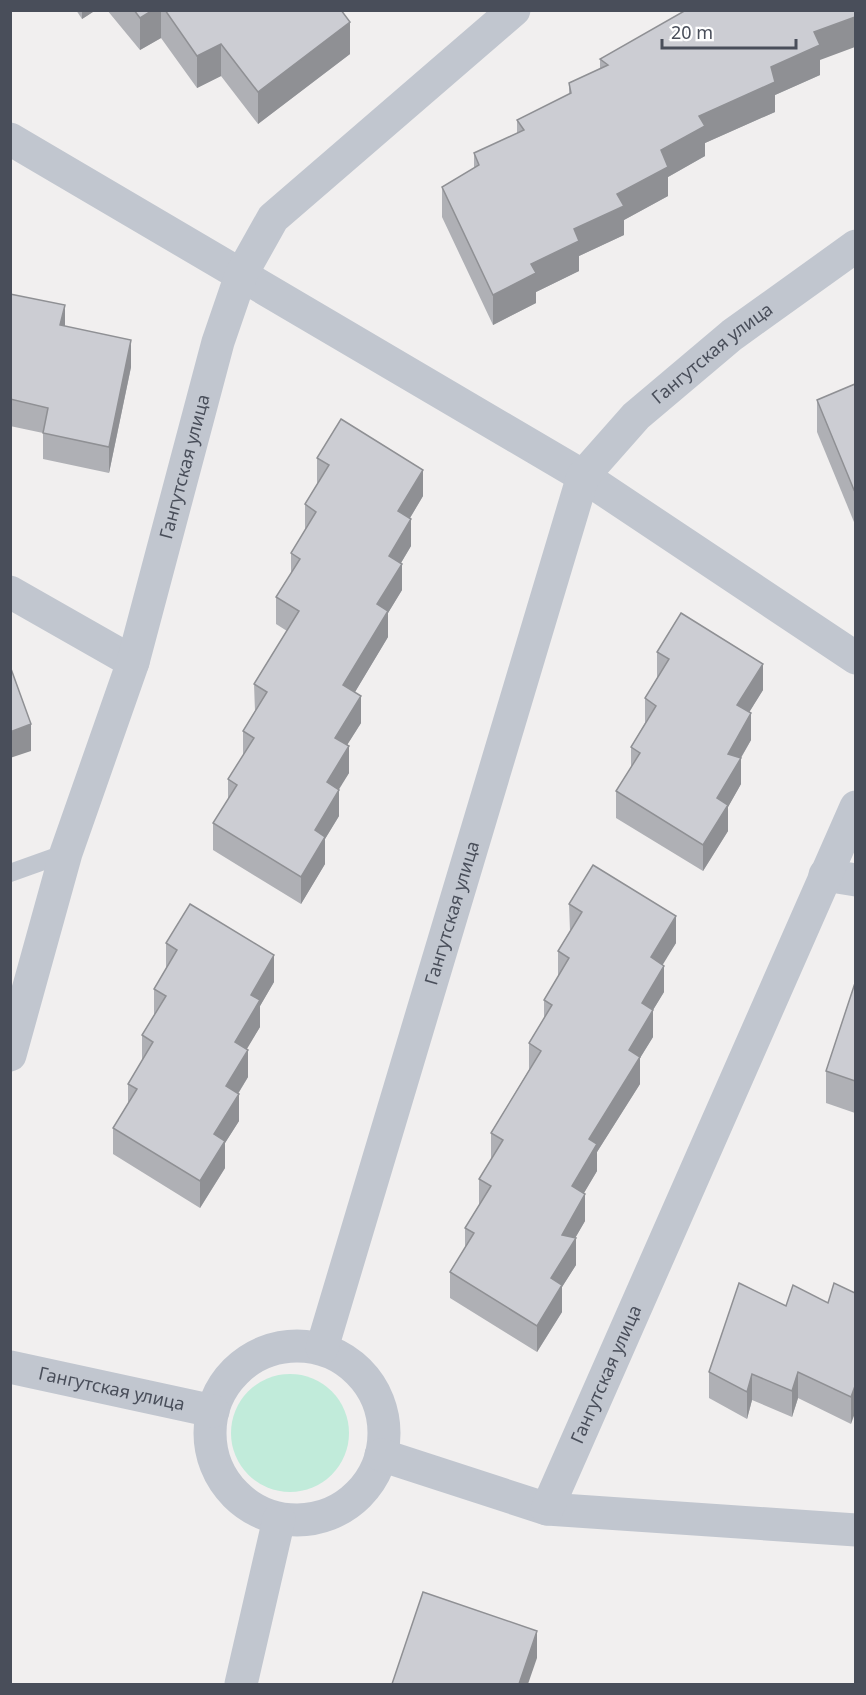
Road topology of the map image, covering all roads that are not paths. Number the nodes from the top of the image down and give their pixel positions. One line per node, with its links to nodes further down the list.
1 (514, 10): 4 (street, Гангутская улица)
2 (10, 139): 4 (street)
3 (855, 246): 5 (street, Гангутская улица)
4 (241, 275): 5 (street); 8 (street, Гангутская улица)
5 (583, 477): 7 (street); 14 (street, Гангутская улица)
6 (10, 592): 8 (street)
7 (855, 658)
8 (133, 662): 10 (street, Гангутская улица)
9 (855, 807): 12 (street, Гангутская улица)
10 (66, 853): 11 (lane); 13 (street, Гангутская улица)
11 (10, 873)
12 (840, 878): 18 (street, Гангутская улица)
13 (10, 1054)
14 (322, 1348): 16 (street); 17 (street)
15 (10, 1367): 16 (street, Гангутская улица)
16 (213, 1411): 19 (street)
17 (381, 1455): 18 (street); 19 (street)
18 (547, 1509): 20 (street)
19 (279, 1519): 21 (street)
20 (855, 1530)
21 (241, 1684)

